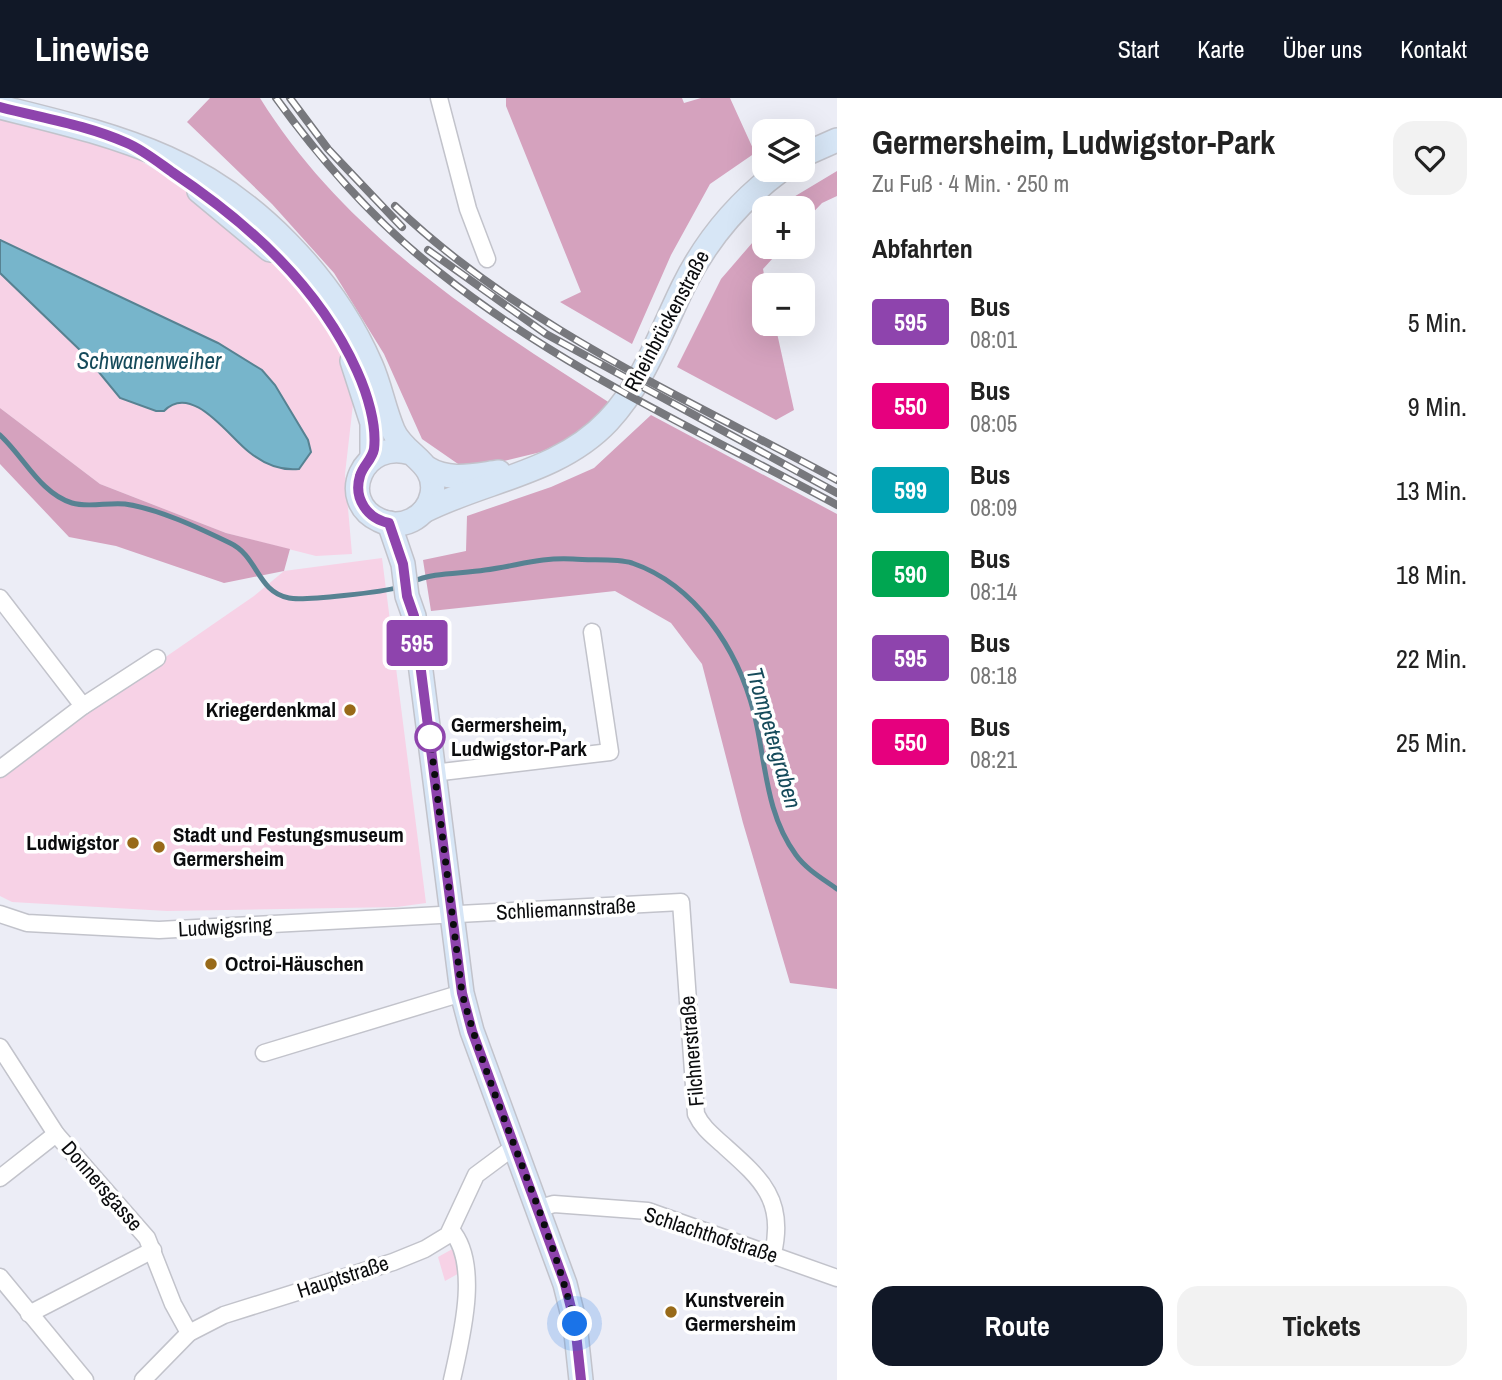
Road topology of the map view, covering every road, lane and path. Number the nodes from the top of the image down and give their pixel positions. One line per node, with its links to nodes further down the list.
1 (439, 98): 7 (street)
2 (0, 107): 4 (street)
3 (837, 140): 5 (street)
4 (130, 144): 8 (street); 9 (street)
5 (815, 150)
6 (767, 182): 10 (street, Rheinbrückenstraße)
7 (487, 259)
8 (372, 458): 9 (street); 12 (street)
9 (419, 461): 10 (street, Rheinbrückenstraße); 11 (street)
10 (547, 464): 11 (street, Rheinbrückenstraße)
11 (418, 516): 12 (street); 13 (street)
12 (389, 523): 13 (street)
13 (404, 568): 19 (street)
14 (0, 598): 17 (street)
15 (592, 632): 19 (street)
16 (157, 657): 17 (street)
17 (83, 706): 18 (street)
18 (0, 769)
19 (433, 773): 22 (street)
20 (681, 902): 22 (street, Schliemannstraße); 32 (street, Filchnerstraße)
21 (0, 914): 22 (street, Ludwigsring)
22 (451, 915): 23 (street)
23 (462, 993): 25 (street); 27 (street)
24 (0, 1047): 26 (street, Donnersgasse)
25 (264, 1053)
26 (56, 1134): 28 (street); 31 (street, Donnersgasse)
27 (515, 1146): 29 (street); 30 (street)
28 (0, 1178)
29 (540, 1209): 32 (street, Schlachthofstraße); 40 (street)
30 (451, 1230): 36 (street, Hauptstraße); 39 (street)
31 (153, 1250): 35 (street); 36 (street, Donnersgasse)
32 (773, 1254): 34 (street, Schlachthofstraße)
33 (0, 1277): 35 (street)
34 (837, 1278)
35 (29, 1314): 37 (street)
36 (189, 1333): 38 (street, Hauptstraße)
37 (86, 1380)
38 (143, 1380)
39 (452, 1380)
40 (581, 1380)

